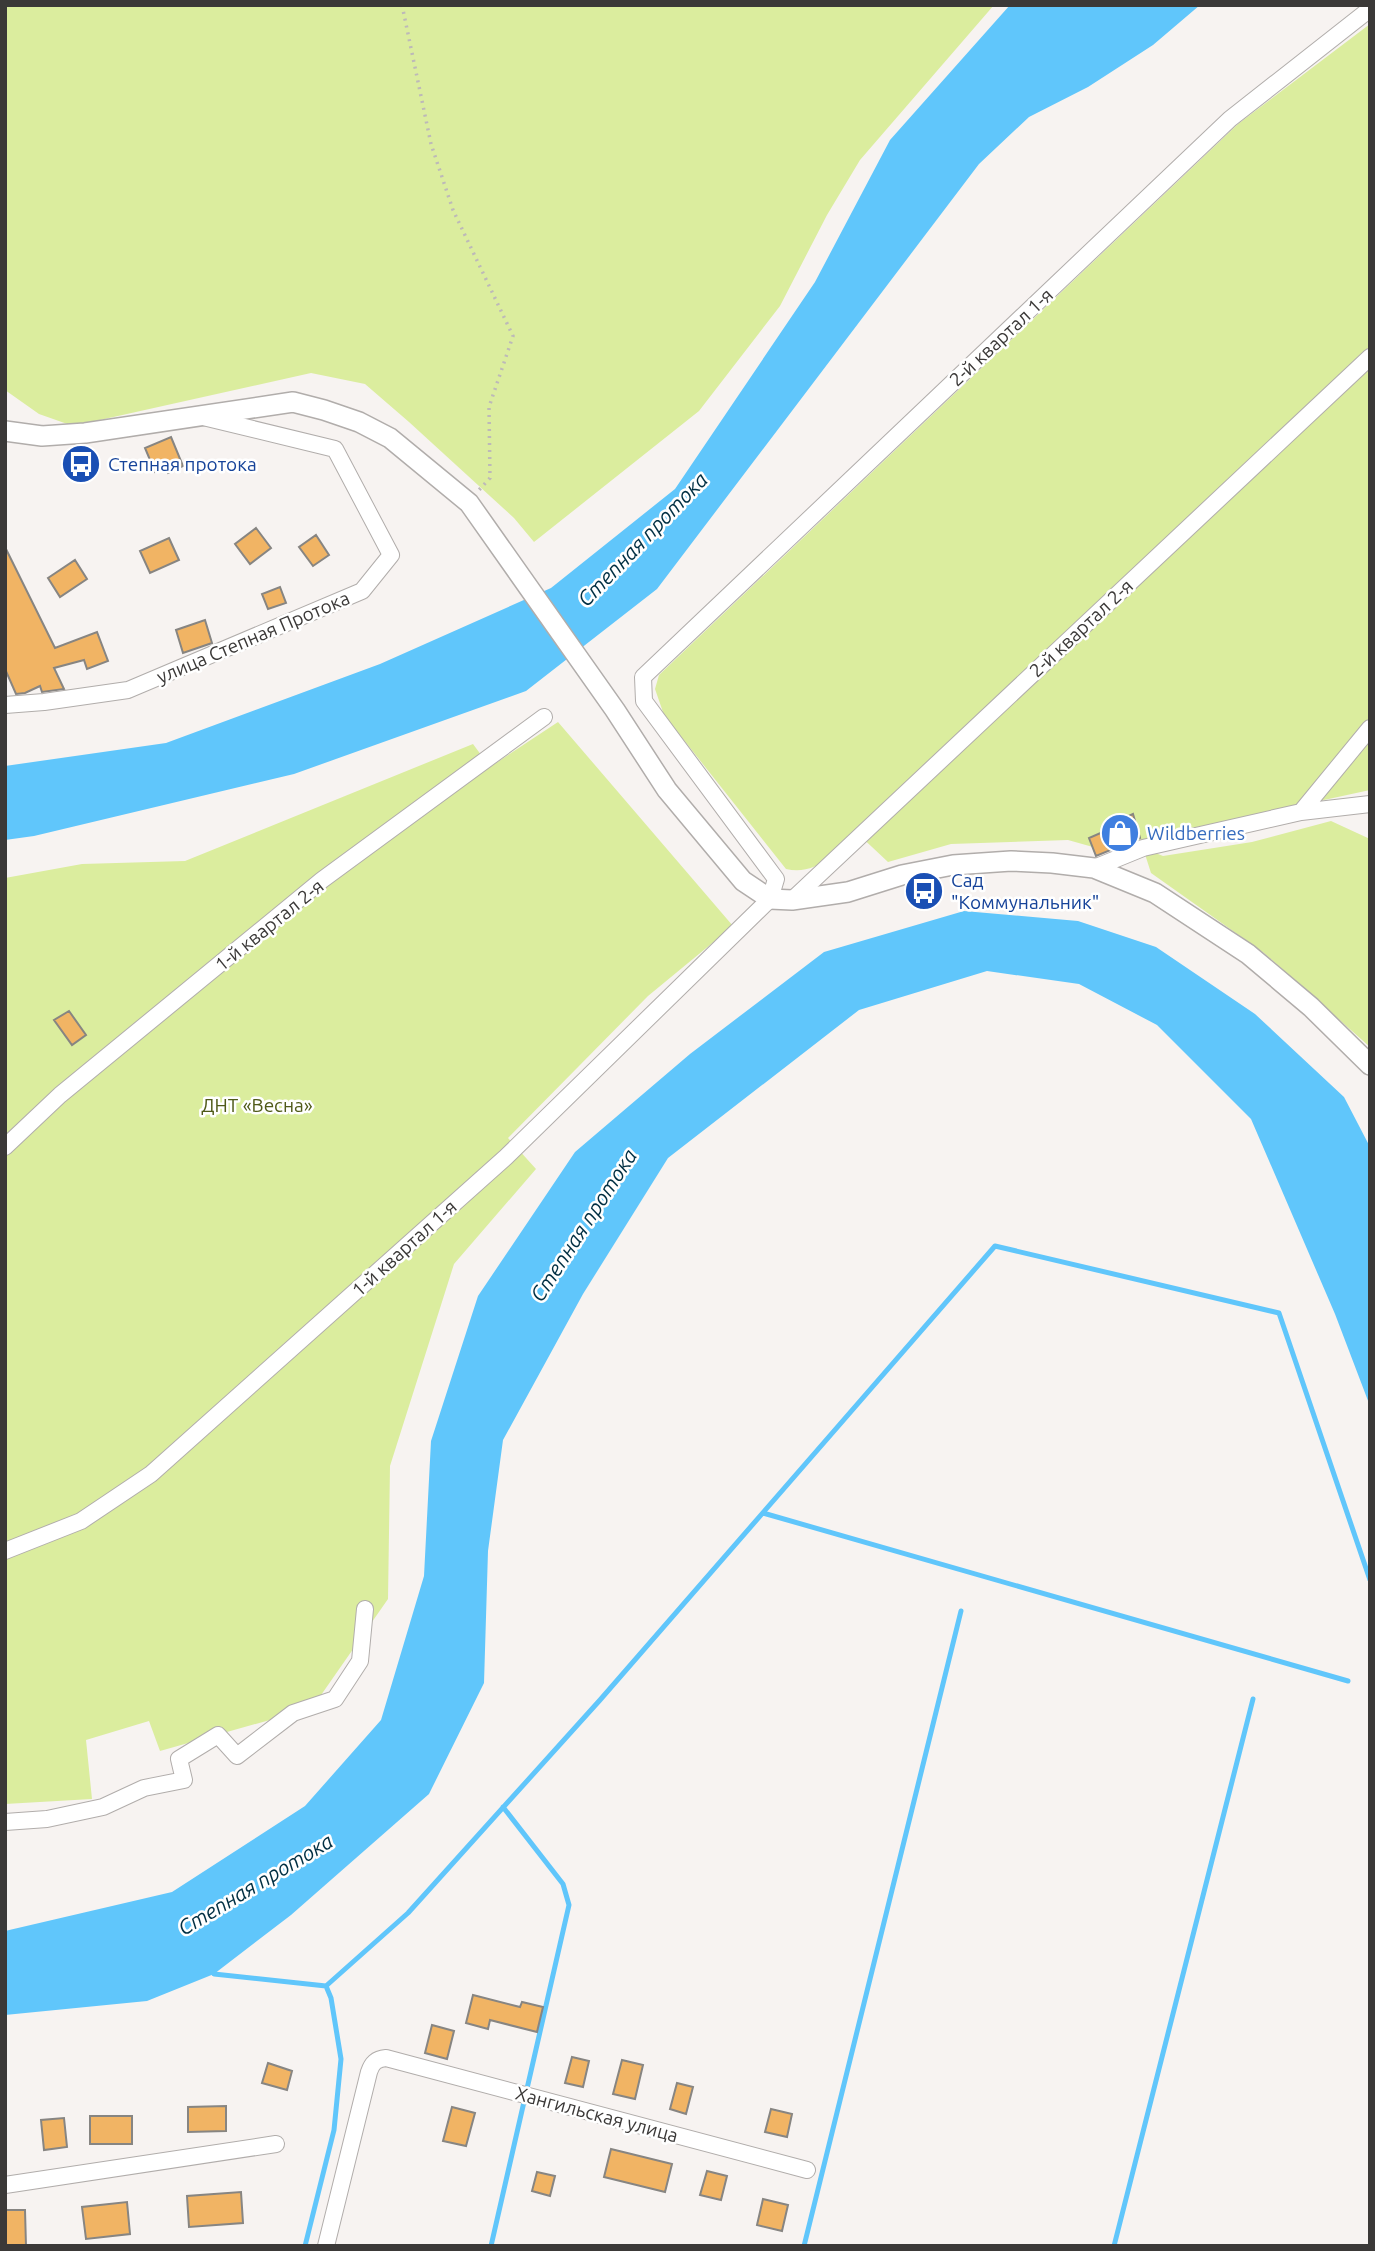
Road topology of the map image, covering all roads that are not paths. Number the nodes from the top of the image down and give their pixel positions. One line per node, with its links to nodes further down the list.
1 (1370, 9): 11 (street, 2-й квартал 1-я)
2 (1370, 357): 12 (street, 2-й квартал 2-я)
3 (197, 416): 4 (street); 5 (street, улица Степная Протока); 11 (street)
4 (5, 431)
5 (5, 705)
6 (544, 717): 14 (street, 1-й квартал 2-я)
7 (1370, 727): 9 (street)
8 (1370, 804): 9 (street)
9 (1301, 812): 10 (street)
10 (1094, 869): 12 (street); 13 (street)
11 (770, 899): 12 (street); 15 (street, 1-й квартал 1-я)
12 (792, 900)
13 (1370, 1065)
14 (5, 1147)
15 (5, 1551)
16 (365, 1609): 17 (street)
17 (5, 1822)
18 (276, 2144): 20 (street)
19 (807, 2170): 21 (street, Хангильская улица)
20 (5, 2185)
21 (326, 2246)

